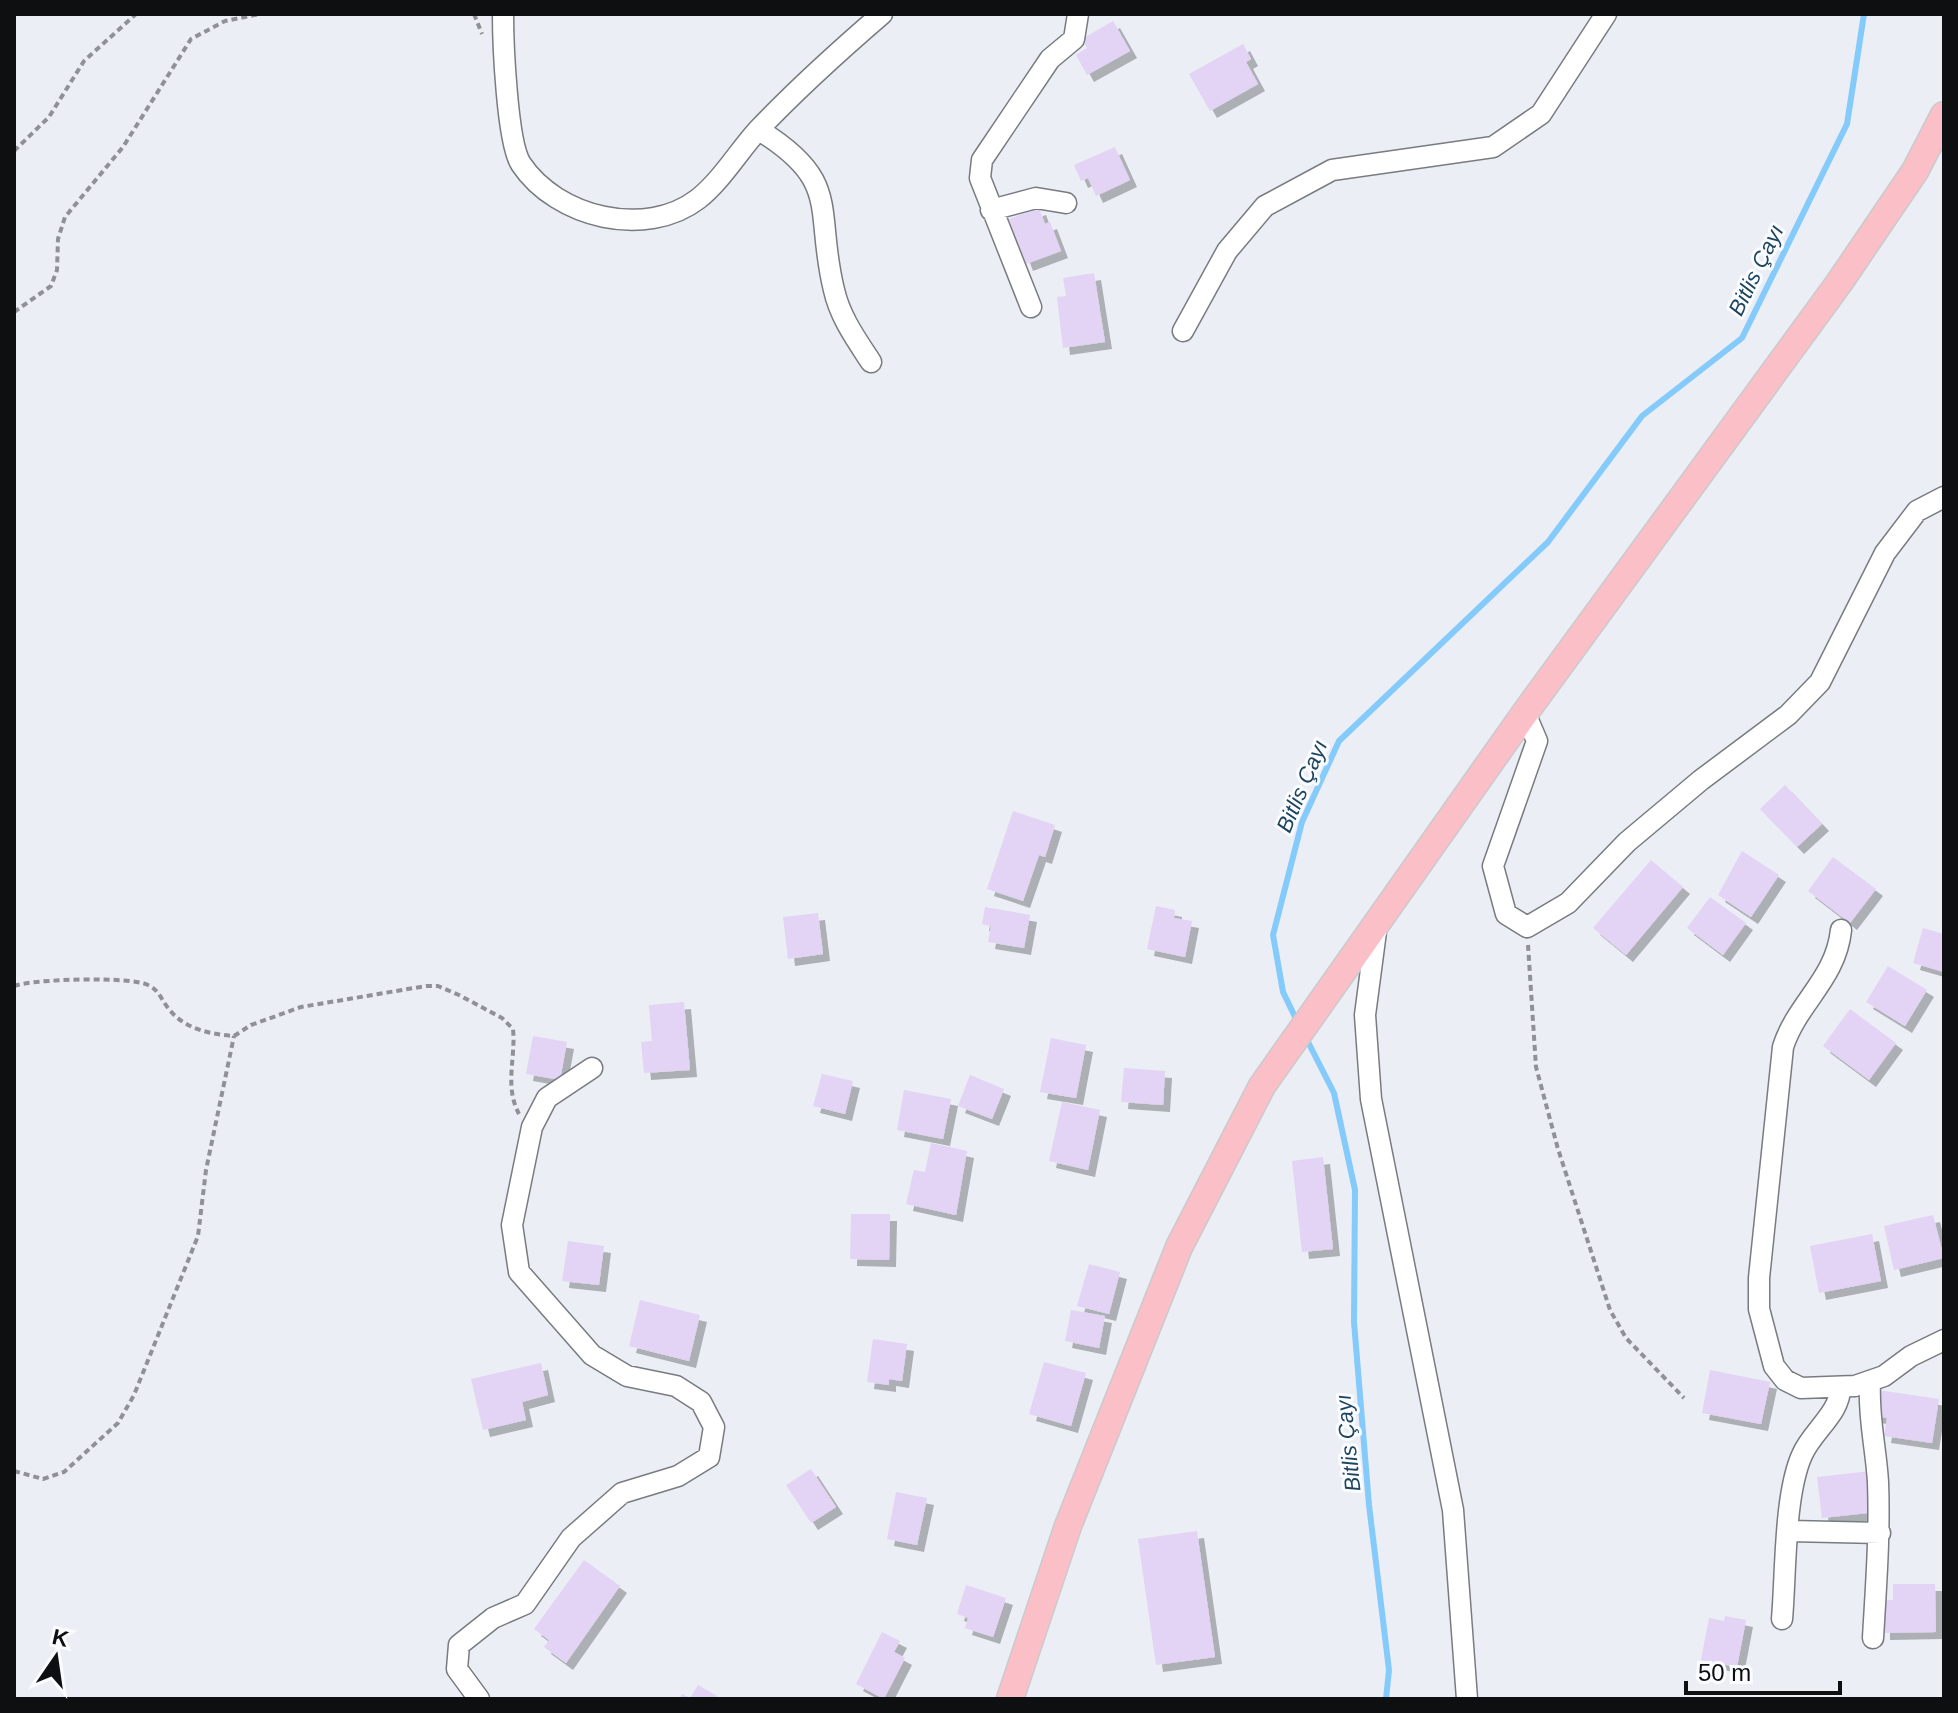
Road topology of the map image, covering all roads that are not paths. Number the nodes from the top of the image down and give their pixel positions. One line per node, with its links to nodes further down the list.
1 (503, 14): 6 (street)
2 (882, 14): 6 (street)
3 (1078, 14): 8 (street)
4 (1606, 14): 10 (street)
5 (1944, 115): 13 (main road)
6 (759, 130): 11 (street)
7 (1066, 203): 8 (street)
8 (991, 210): 9 (street)
9 (1031, 307)
10 (1183, 331)
11 (871, 362)
12 (1944, 497): 13 (street)
13 (1525, 713): 14 (main road)
14 (1377, 924): 25 (main road); 26 (street)
15 (1841, 930): 19 (street)
16 (592, 1068): 24 (street)
17 (1944, 1340): 18 (street)
18 (1870, 1383): 19 (street); 21 (street)
19 (1840, 1387): 20 (street)
20 (1790, 1531): 21 (street); 22 (street)
21 (1880, 1533): 23 (street)
22 (1782, 1619)
23 (1873, 1638)
24 (479, 1699)
25 (1010, 1699)
26 (1467, 1699)

